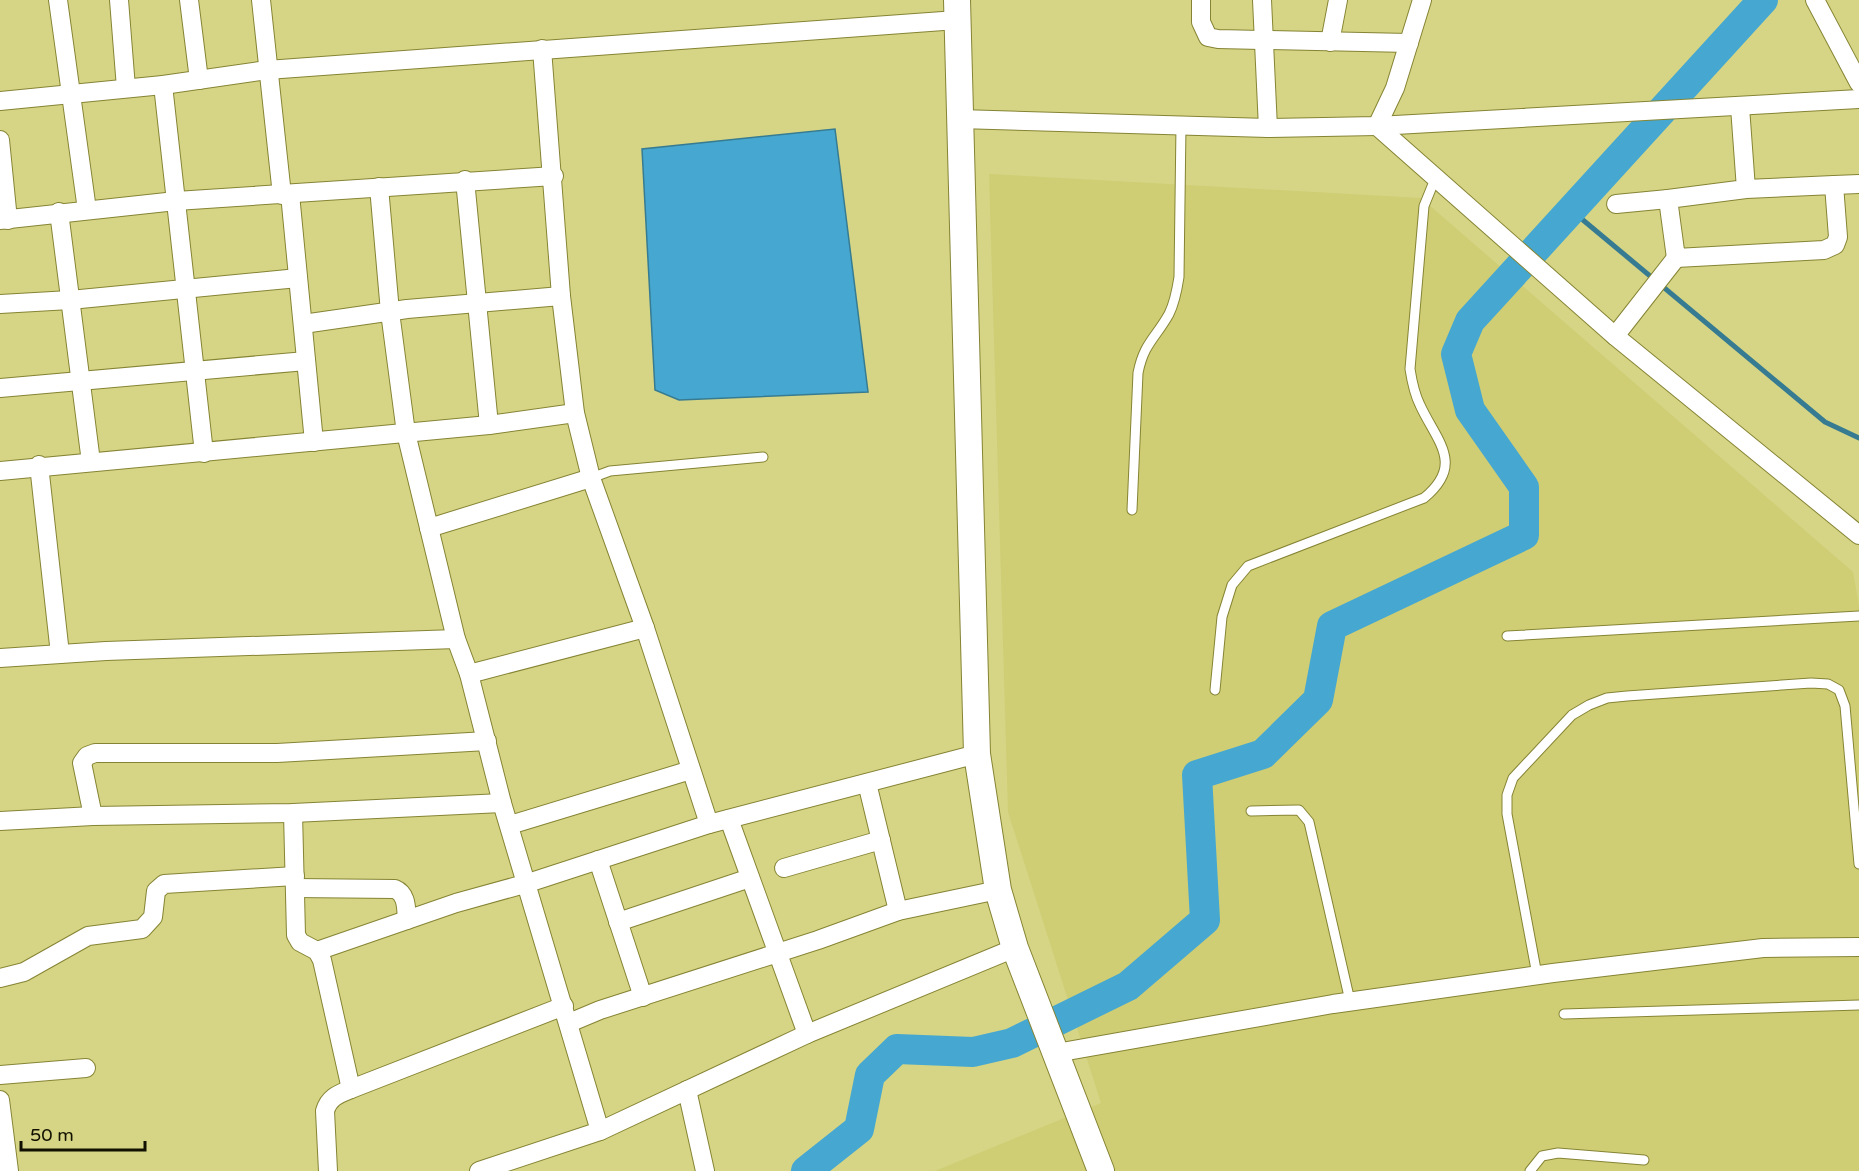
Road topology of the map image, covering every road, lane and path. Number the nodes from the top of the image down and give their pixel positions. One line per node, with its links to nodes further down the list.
1 (58, 0): 20 (street)
2 (118, 0): 19 (street)
3 (189, 0): 16 (street)
4 (261, 0): 15 (street)
5 (1201, 0): 11 (street)
6 (1262, 0): 11 (street)
7 (1338, 0): 12 (street)
8 (1422, 0): 13 (street)
9 (1815, 0): 17 (street)
10 (957, 10): 14 (street); 24 (main road)
11 (1265, 40): 12 (street); 27 (street)
12 (1330, 42): 13 (street)
13 (1409, 43): 26 (street)
14 (542, 49): 15 (street); 29 (street)
15 (267, 70): 16 (street); 36 (street)
16 (199, 80): 18 (street)
17 (1859, 83)
18 (163, 85): 19 (street); 38 (street)
19 (126, 88): 20 (street)
20 (70, 93): 22 (street); 40 (street)
21 (1859, 99): 23 (street)
22 (0, 101)
23 (1740, 106): 26 (street); 35 (street)
24 (958, 119): 25 (street); 79 (main road)
25 (1181, 125): 27 (street); 67 (lane)
26 (1377, 126): 27 (street); 30 (street)
27 (1268, 128)
28 (0, 140): 42 (street)
29 (554, 176): 31 (street); 46 (street)
30 (1436, 179): 52 (street); 77 (lane)
31 (465, 180): 34 (street); 49 (street)
32 (1859, 184): 33 (street)
33 (1834, 185): 35 (street); 43 (street)
34 (379, 187): 36 (street); 50 (street)
35 (1746, 189): 37 (street)
36 (286, 194): 38 (street); 44 (street)
37 (1668, 199): 39 (street); 43 (street)
38 (176, 201): 40 (street); 45 (street)
39 (1616, 204)
40 (87, 210): 41 (street)
41 (59, 212): 42 (street); 47 (street)
42 (4, 220)
43 (1672, 263): 52 (street)
44 (298, 278): 45 (street); 51 (street)
45 (186, 290): 47 (street); 54 (street)
46 (561, 296): 49 (street); 57 (street)
47 (70, 300): 48 (street); 55 (street)
48 (0, 304)
49 (476, 304): 50 (street); 58 (street)
50 (390, 312): 51 (street); 59 (street)
51 (303, 324): 53 (street)
52 (1616, 336): 69 (street)
53 (306, 361): 54 (street); 60 (street)
54 (195, 371): 55 (street); 61 (street)
55 (81, 381): 56 (street); 63 (street)
56 (0, 388)
57 (575, 413): 58 (street); 66 (street)
58 (489, 425): 59 (street)
59 (406, 433): 60 (street); 68 (street)
60 (314, 442): 61 (street)
61 (204, 453): 63 (street)
62 (763, 457): 66 (lane)
63 (91, 462): 64 (street)
64 (39, 465): 65 (street); 74 (street)
65 (0, 471)
66 (591, 478): 68 (street); 71 (street)
67 (1132, 510)
68 (429, 528): 73 (street)
69 (1859, 535)
70 (1859, 616): 72 (lane)
71 (645, 628): 76 (street); 80 (street)
72 (1507, 636)
73 (456, 639): 74 (street); 76 (street)
74 (60, 654): 75 (street)
75 (0, 658)
76 (469, 674): 78 (street)
77 (1215, 690)
78 (487, 741): 82 (street); 85 (street)
79 (978, 754): 81 (street); 97 (main road)
80 (691, 770): 88 (street); 89 (street)
81 (867, 783): 86 (street); 90 (street)
82 (502, 803): 84 (street); 89 (street)
83 (1251, 811): 108 (lane)
84 (293, 813): 85 (street); 95 (street)
85 (93, 816): 87 (street)
86 (729, 819): 88 (street); 94 (street)
87 (0, 821)
88 (709, 824): 91 (street)
89 (510, 825): 96 (street)
90 (881, 840): 93 (street); 98 (street)
91 (598, 860): 96 (street); 100 (street)
92 (1859, 864): 105 (lane)
93 (784, 868)
94 (750, 878): 100 (street); 104 (street)
95 (295, 882): 99 (street); 103 (street); 106 (street)
96 (528, 883): 99 (street); 111 (street)
97 (998, 890): 98 (street); 102 (main road)
98 (898, 911): 104 (street)
99 (407, 920): 103 (street)
100 (618, 922): 107 (street)
101 (1859, 947): 105 (street)
102 (1015, 948): 112 (street); 113 (main road)
103 (317, 951): 116 (street)
104 (776, 953): 107 (street); 112 (street)
105 (1537, 975): 108 (street)
106 (0, 978)
107 (643, 997): 111 (street)
108 (1350, 1001): 113 (street)
109 (1859, 1005): 110 (lane)
110 (1564, 1014)
111 (567, 1015): 116 (street); 119 (street)
112 (807, 1034): 117 (street)
113 (1052, 1045): 125 (main road)
114 (86, 1068): 115 (street)
115 (0, 1075)
116 (351, 1089): 122 (street)
117 (687, 1090): 119 (street); 124 (street)
118 (0, 1100): 121 (street)
119 (600, 1131): 123 (street)
120 (1644, 1160): 126 (lane)
121 (9, 1171)
122 (328, 1171)
123 (479, 1171)
124 (705, 1171)
125 (1101, 1171)
126 (1530, 1171)

